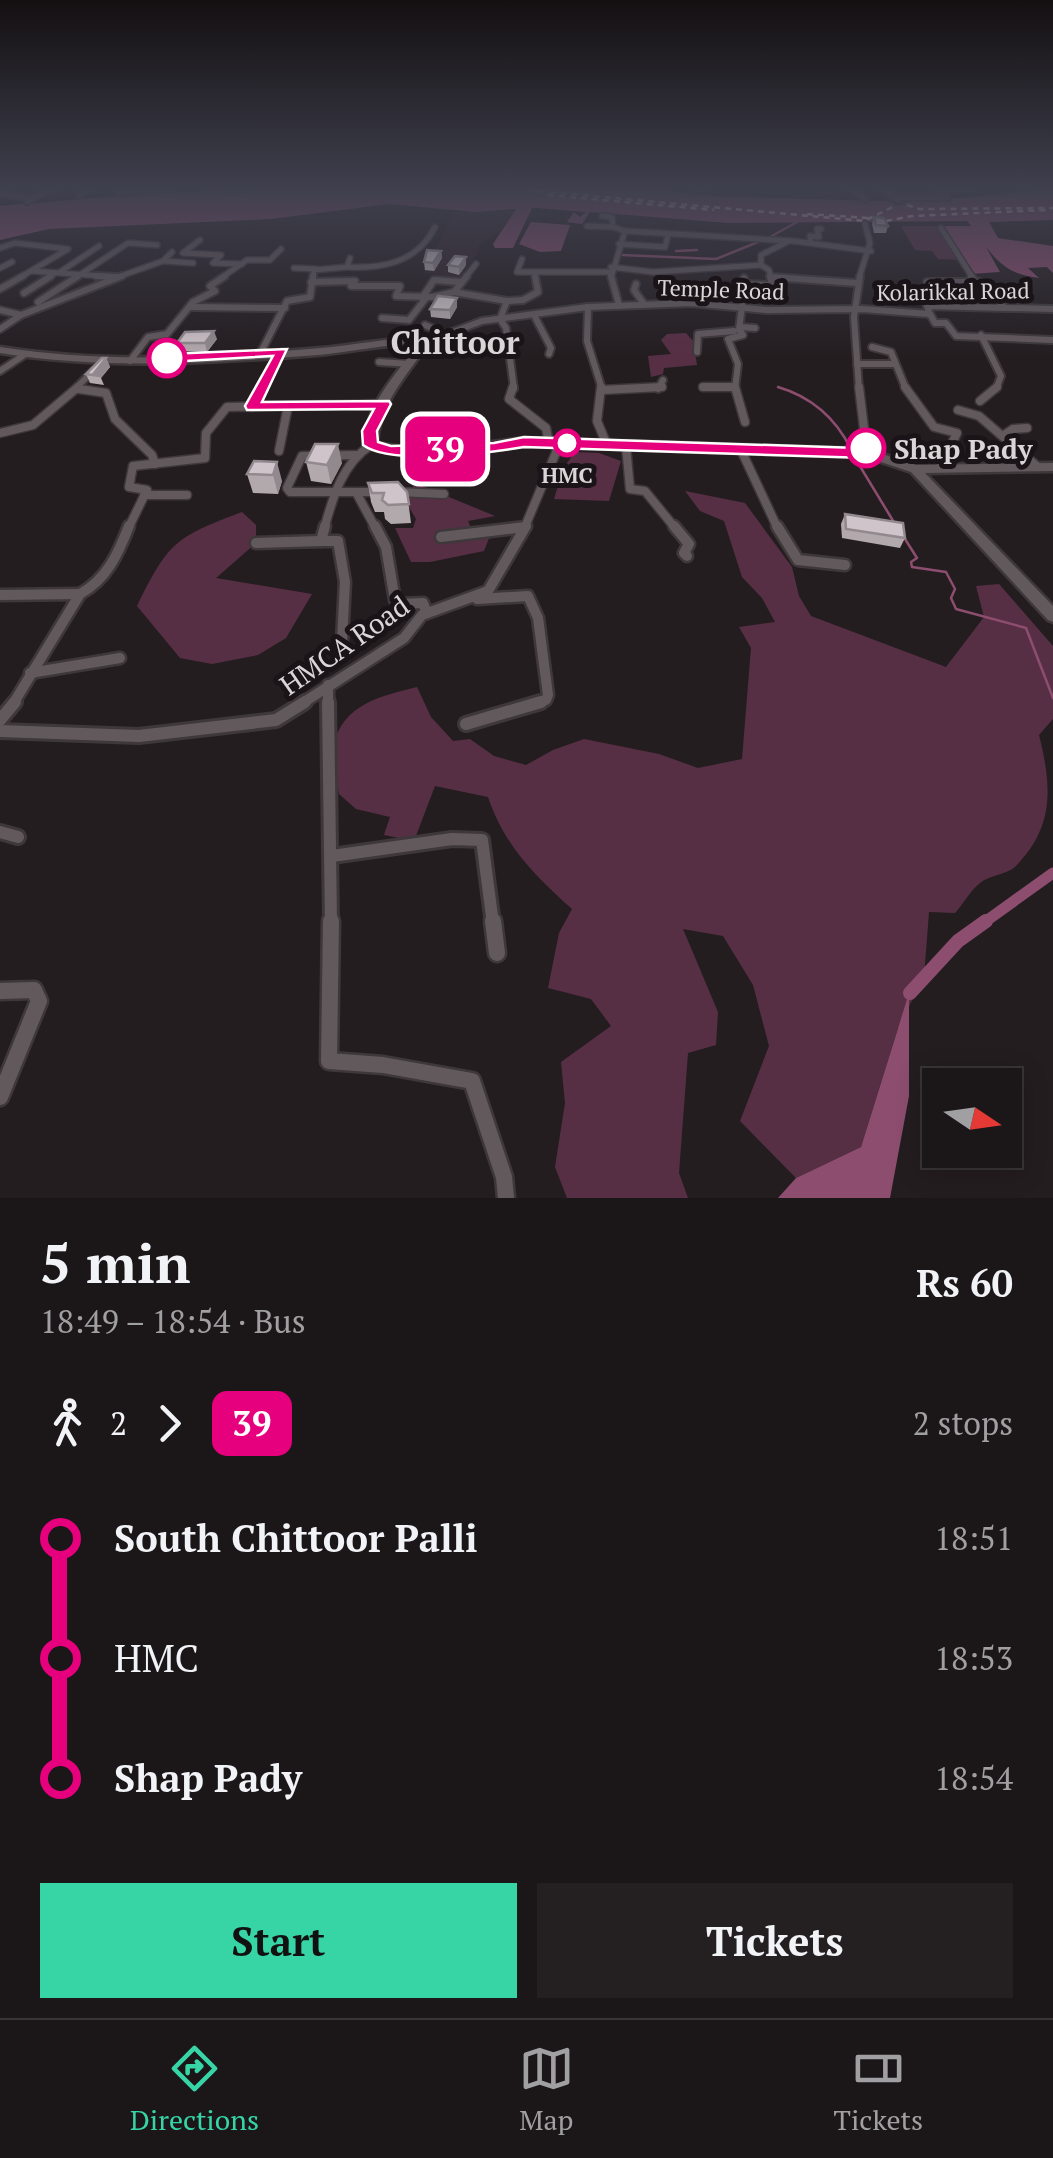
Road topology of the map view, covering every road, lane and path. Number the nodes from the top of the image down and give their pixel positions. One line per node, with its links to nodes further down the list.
1 (25, 244): 29 (street)
2 (127, 244): 33 (street)
3 (142, 244): 12 (street)
4 (195, 244): 16 (street)
5 (422, 244): 26 (street)
6 (619, 244): 7 (street); 27 (street)
7 (666, 244)
8 (782, 244): 22 (street)
9 (825, 244): 15 (street)
10 (871, 244): 15 (street)
11 (952, 244): 40 (street)
12 (158, 245)
13 (99, 246): 31 (street)
14 (281, 249): 21 (street)
15 (870, 250): 36 (street)
16 (183, 253): 17 (street); 21 (street)
17 (168, 257): 20 (street); 34 (street)
18 (522, 259): 32 (street)
19 (12, 262): 24 (street)
20 (193, 263)
21 (242, 264): 54 (street)
22 (761, 265): 28 (street); 35 (street)
23 (473, 266): 38 (street)
24 (0, 268)
25 (294, 268): 26 (street)
26 (316, 269): 37 (street)
27 (611, 269): 28 (street); 32 (street); 52 (street)
28 (740, 269): 43 (street)
29 (31, 270): 31 (street); 45 (street)
30 (828, 272): 36 (street)
31 (58, 273): 33 (street); 47 (street)
32 (536, 273): 49 (street)
33 (78, 274): 34 (street); 53 (street)
34 (123, 278): 53 (street)
35 (772, 278): 36 (street); 43 (street)
36 (858, 280): 60 (street)
37 (311, 282): 48 (street); 57 (street)
38 (460, 282): 46 (street); 48 (street)
39 (927, 282): 40 (street)
40 (977, 282): 41 (street); 56 (street)
41 (993, 283)
42 (636, 284): 51 (street)
43 (745, 284): 59 (street)
44 (680, 286): 50 (street)
45 (0, 289)
46 (454, 292): 48 (street); 49 (street)
47 (24, 293)
48 (424, 298): 65 (street)
49 (507, 301): 66 (street)
50 (691, 303): 51 (street, Temple Road); 59 (street, Temple Road)
51 (644, 304): 52 (street, Temple Road)
52 (619, 305): 55 (street, Temple Road)
53 (35, 307): 64 (street)
54 (190, 307): 57 (street); 71 (street)
55 (588, 307): 62 (street, Temple Road); 95 (street)
56 (1004, 307): 58 (street, Kolarikkal Road); 63 (street, Kolarikkal Road)
57 (285, 308): 79 (street)
58 (1053, 308)
59 (743, 309): 60 (street, Temple Road); 69 (street)
60 (854, 309): 63 (street, Kolarikkal Road); 88 (street)
61 (0, 310): 64 (street)
62 (534, 314): 66 (street, Temple Road); 82 (street)
63 (930, 314): 74 (street)
64 (22, 315): 70 (street)
65 (382, 318)
66 (500, 319): 73 (street, Temple Road); 105 (street)
67 (425, 325): 73 (street)
68 (755, 328): 69 (street)
69 (740, 329): 81 (street); 93 (street)
70 (0, 330)
71 (169, 332): 72 (street); 84 (street)
72 (180, 333)
73 (443, 333): 76 (street, Temple Road)
74 (981, 335): 75 (street); 96 (street)
75 (1053, 340)
76 (424, 343): 80 (main road); 87 (main road)
77 (872, 347): 89 (street)
78 (0, 350): 83 (main road)
79 (262, 352): 80 (main road); 84 (main road)
80 (282, 352): 98 (street)
81 (696, 352)
82 (549, 354)
83 (24, 355): 85 (main road); 90 (street)
84 (130, 360): 85 (main road)
85 (101, 362): 94 (street)
86 (379, 362): 87 (street)
87 (410, 364): 97 (main road)
88 (858, 364): 89 (street); 111 (street)
89 (893, 364): 114 (street)
90 (0, 371)
91 (663, 380): 95 (street)
92 (703, 387): 93 (street)
93 (734, 387): 101 (street)
94 (79, 389): 103 (street); 113 (street)
95 (602, 390): 107 (street)
96 (980, 400)
97 (384, 404): 99 (street); 106 (main road)
98 (252, 406): 99 (street); 113 (street)
99 (288, 406): 110 (street)
100 (958, 410): 104 (street)
101 (746, 422)
102 (1027, 428): 104 (street)
103 (0, 433)
104 (1004, 435): 115 (street)
105 (554, 443): 106 (main road); 107 (main road); 123 (street)
106 (371, 445): 112 (street)
107 (607, 445): 108 (main road)
108 (626, 446): 109 (main road); 128 (street)
109 (741, 450): 111 (main road); 129 (street)
110 (279, 451)
111 (867, 453): 116 (main road)
112 (355, 455): 117 (street); 117 (street)
113 (155, 464): 120 (street)
114 (941, 466): 115 (main road); 116 (main road)
115 (1046, 467)
116 (914, 469): 134 (main road)
117 (337, 494): 118 (street); 126 (street)
118 (357, 494): 119 (street); 133 (street)
119 (444, 494)
120 (144, 495): 121 (street); 130 (street)
121 (187, 496)
122 (486, 516): 124 (street)
123 (525, 527): 124 (street); 132 (street)
124 (490, 529): 125 (street)
125 (441, 537)
126 (321, 541): 127 (street); 135 (street)
127 (256, 543)
128 (687, 556)
129 (845, 565)
130 (80, 594): 131 (street); 137 (street)
131 (0, 595)
132 (471, 600): 133 (street, HMCA Road); 140 (street, HMCA Road)
133 (427, 613): 138 (street, HMCA Road)
134 (1053, 616)
135 (342, 640)
136 (120, 658): 137 (street)
137 (30, 673): 139 (street)
138 (328, 685): 141 (street, HMCA Road); 144 (street)
139 (0, 720)
140 (466, 724)
141 (0, 731)
142 (0, 832): 143 (street)
143 (18, 837)
144 (332, 856): 145 (street); 148 (street)
145 (497, 953)
146 (0, 991): 147 (street)
147 (0, 1097)
148 (506, 1198)

